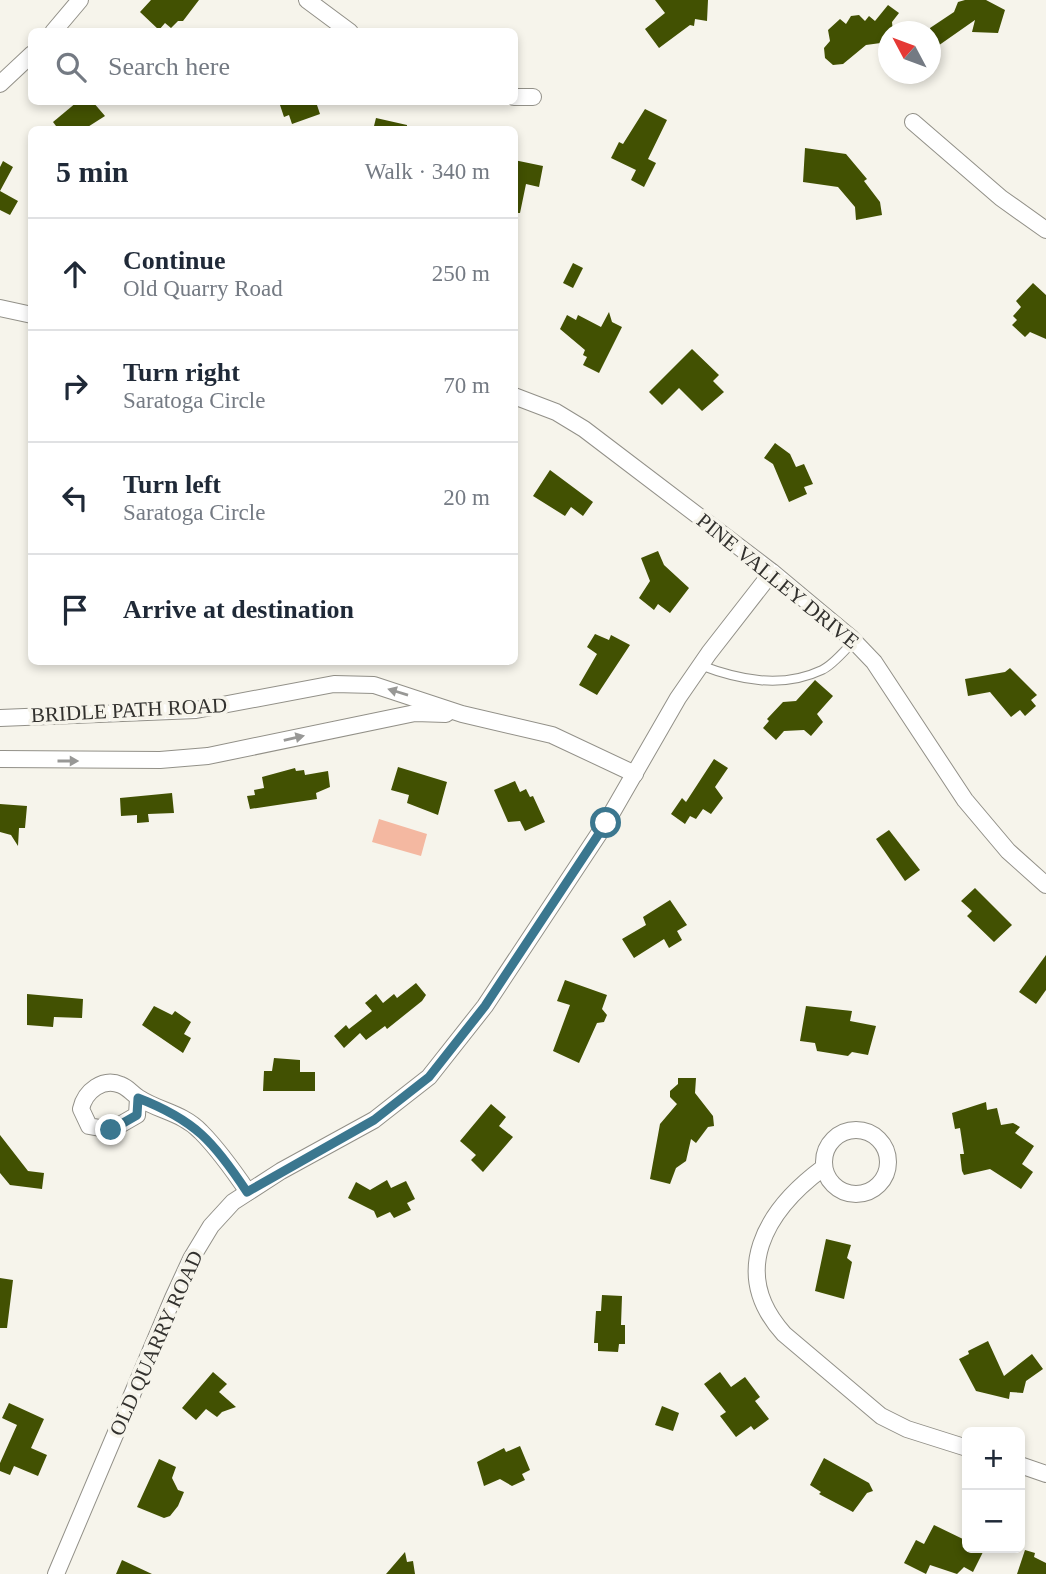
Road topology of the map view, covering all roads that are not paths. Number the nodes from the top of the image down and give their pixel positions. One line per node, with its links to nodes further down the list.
1 (80, 0): 3 (street)
2 (307, 0): 4 (street)
3 (56, 28)
4 (345, 28)
5 (28, 58): 6 (street)
6 (0, 84)
7 (518, 97): 8 (street)
8 (533, 97)
9 (913, 122): 10 (street)
10 (1046, 230)
11 (0, 308): 12 (street)
12 (28, 314)
13 (518, 398): 14 (street, PINE VALLEY DRIVE)
14 (772, 572): 15 (street, PINE VALLEY DRIVE); 16 (street, OLD QUARRY ROAD)
15 (854, 641): 16 (lane); 21 (street, PINE VALLEY DRIVE)
16 (700, 665): 20 (street, OLD QUARRY ROAD)
17 (462, 714): 18 (street, BRIDLE PATH ROAD, one-way to 18); 19 (street, BRIDLE PATH ROAD, one-way to 17); 20 (street, BRIDLE PATH ROAD)
18 (0, 718)
19 (0, 759)
20 (635, 774): 24 (street, OLD QUARRY ROAD)
21 (1046, 885)
22 (138, 1098): 24 (street)
23 (822, 1168): 23 (street); 25 (street)
24 (247, 1192): 28 (street, OLD QUARRY ROAD)
25 (962, 1446)
26 (1025, 1467): 27 (street)
27 (1046, 1474)
28 (56, 1574)

